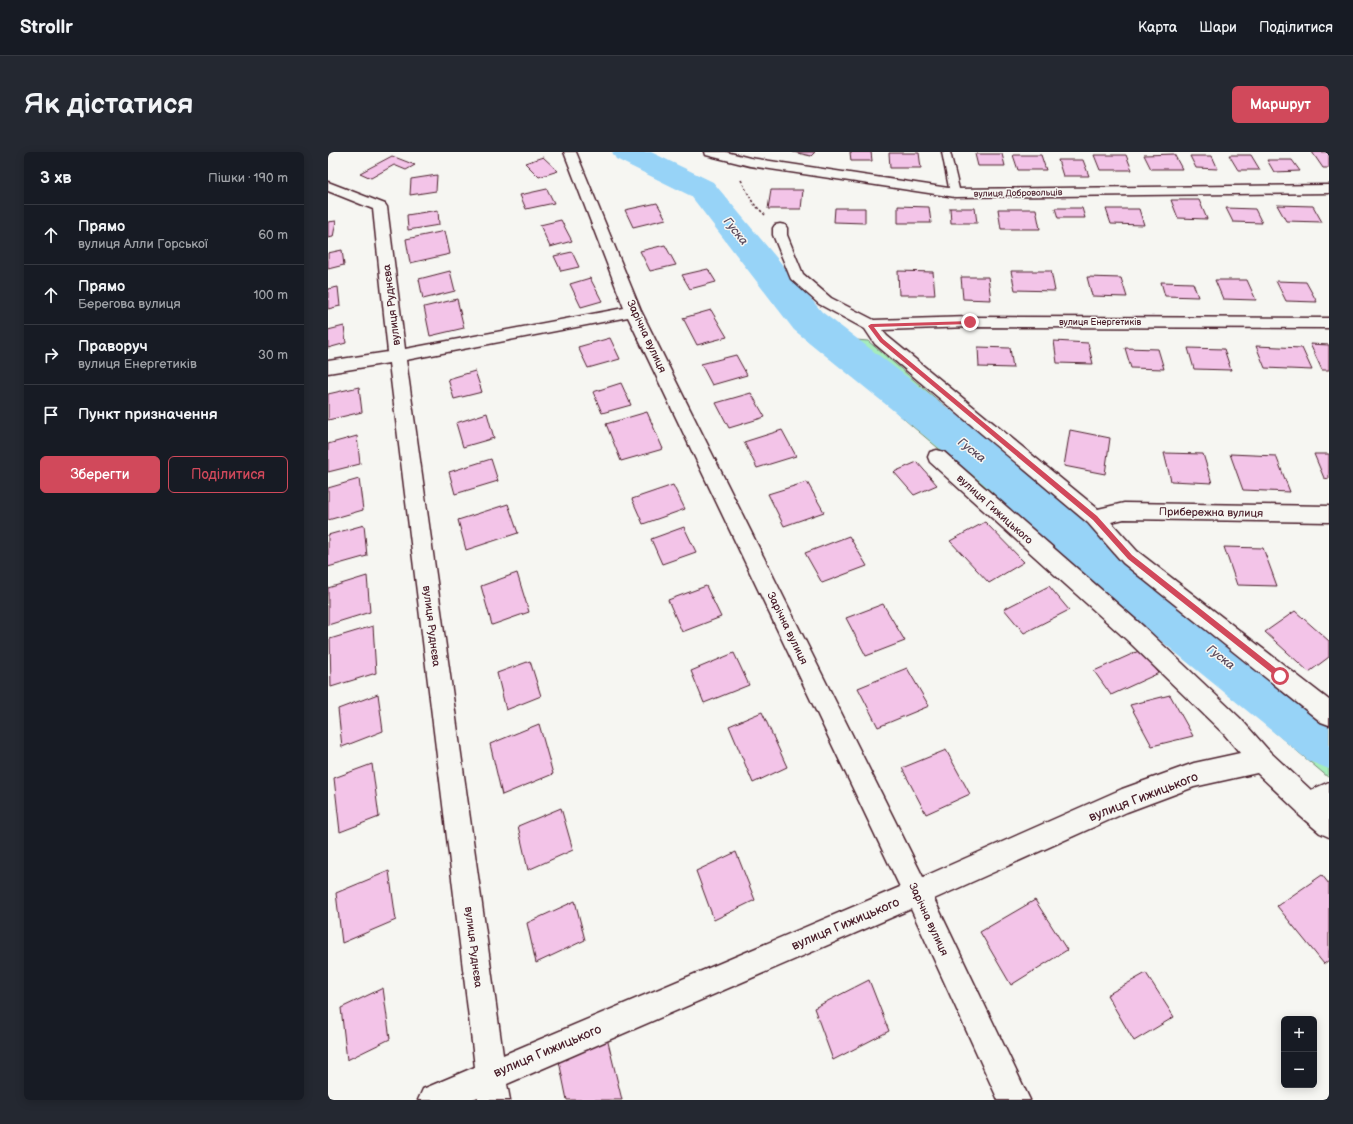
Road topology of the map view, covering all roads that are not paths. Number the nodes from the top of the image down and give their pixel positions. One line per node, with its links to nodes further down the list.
1 (570, 152): 8 (street, Зарічна вулиця)
2 (711, 152): 6 (street, вулиця Добровольців)
3 (946, 152): 6 (lane)
4 (328, 186): 11 (street, вулиця Руднєва)
5 (1329, 189): 6 (street, вулиця Добровольців)
6 (955, 193)
7 (780, 228): 10 (street)
8 (634, 311): 11 (street); 20 (street, Зарічна вулиця)
9 (1329, 323): 10 (street, вулиця Енергетиків)
10 (871, 326): 15 (street)
11 (397, 356): 12 (street); 21 (street, вулиця Руднєва)
12 (328, 367)
13 (937, 457): 17 (street, вулиця Гижицького)
14 (1329, 514): 15 (street, Прибережна вулиця)
15 (1095, 518): 16 (street)
16 (1329, 714)
17 (1261, 760): 18 (street, вулиця Гижицького); 20 (street, вулиця Гижицького)
18 (1318, 800): 19 (street, вулиця Гижицького)
19 (1329, 824)
20 (917, 893): 21 (street, вулиця Гижицького); 23 (street, Зарічна вулиця)
21 (492, 1087): 22 (street, вулиця Гижицького)
22 (434, 1100)
23 (1014, 1100)

